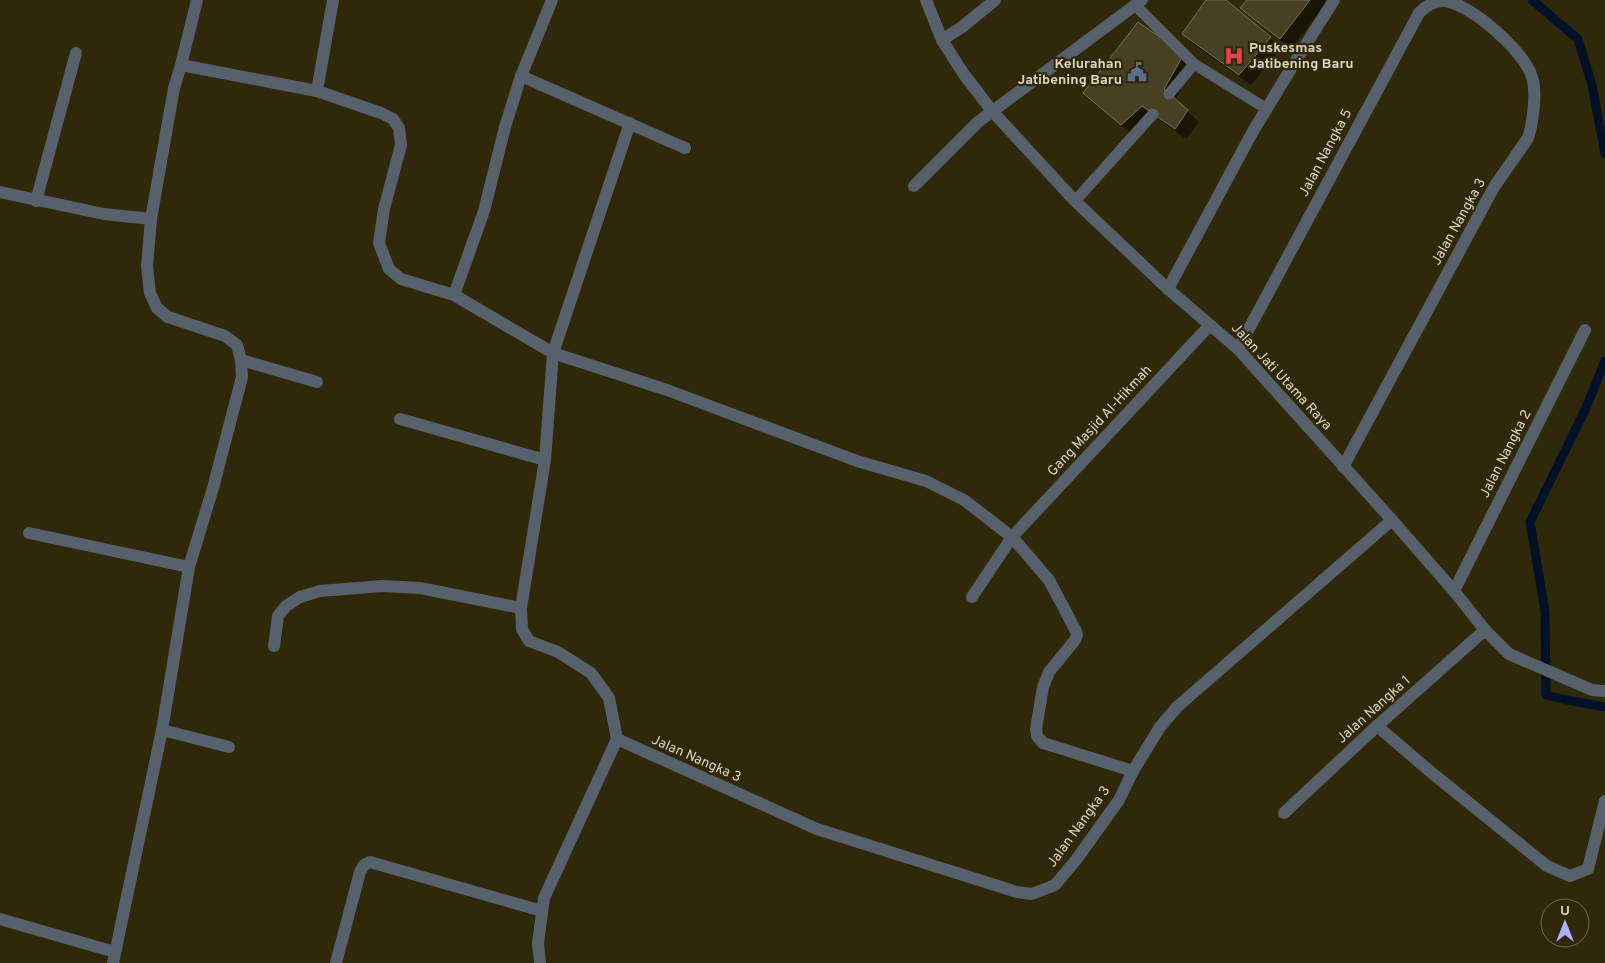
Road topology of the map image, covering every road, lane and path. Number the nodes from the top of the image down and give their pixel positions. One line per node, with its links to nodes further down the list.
1 (197, 0): 12 (street)
2 (333, 0): 14 (street)
3 (552, 0): 13 (street)
4 (926, 0): 9 (street, Jalan Jati Utama Raya)
5 (995, 0): 9 (street)
6 (1334, 0): 16 (street)
7 (1139, 3): 11 (lane); 17 (street)
8 (1462, 6): 30 (street, Jalan Nangka 5); 36 (street, Jalan Nangka 3)
9 (942, 40): 17 (street, Jalan Jati Utama Raya)
10 (76, 53): 23 (street)
11 (1194, 64): 15 (lane); 16 (lane)
12 (182, 65): 14 (street); 25 (street)
13 (521, 76): 19 (street); 27 (street)
14 (317, 92): 27 (street)
15 (1169, 94)
16 (1267, 109): 26 (street)
17 (992, 111): 21 (street); 24 (street, Jalan Jati Utama Raya)
18 (1153, 114): 24 (lane)
19 (630, 123): 20 (street); 31 (street)
20 (685, 148)
21 (914, 186)
22 (0, 192): 23 (street)
23 (36, 200): 25 (street)
24 (1076, 201): 26 (street, Jalan Jati Utama Raya)
25 (151, 219): 32 (street)
26 (1168, 289): 28 (street, Jalan Jati Utama Raya)
27 (454, 295): 31 (street)
28 (1210, 325): 30 (street, Jalan Jati Utama Raya); 39 (street, Gang Masjid Al-Hikmah)
29 (1585, 330): 41 (street, Jalan Nangka 2)
30 (1238, 350): 36 (street, Jalan Jati Utama Raya)
31 (554, 353): 35 (street); 39 (street)
32 (241, 360): 33 (street); 40 (street)
33 (317, 382)
34 (400, 419): 35 (street)
35 (545, 460): 43 (street)
36 (1343, 467): 37 (street, Jalan Jati Utama Raya)
37 (1392, 520): 41 (street, Jalan Jati Utama Raya); 51 (street, Jalan Nangka 3)
38 (29, 532): 40 (street)
39 (1012, 537): 42 (street, Gang Masjid Al-Hikmah); 51 (street)
40 (189, 567): 48 (street)
41 (1454, 591): 44 (street, Jalan Jati Utama Raya)
42 (972, 598)
43 (521, 608): 45 (street); 49 (street)
44 (1486, 630): 46 (street, Jalan Jati Utama Raya); 47 (street, Jalan Nangka 1)
45 (274, 646)
46 (1605, 691)
47 (1377, 726): 52 (street); 53 (street, Jalan Nangka 1)
48 (162, 730): 50 (street); 56 (street)
49 (617, 739): 51 (street, Jalan Nangka 3); 54 (street)
50 (229, 747)
51 (1133, 771)
52 (1605, 801)
53 (1284, 813)
54 (542, 911): 57 (street); 58 (street)
55 (0, 919): 56 (street)
56 (114, 958)
57 (336, 963)
58 (540, 963)

